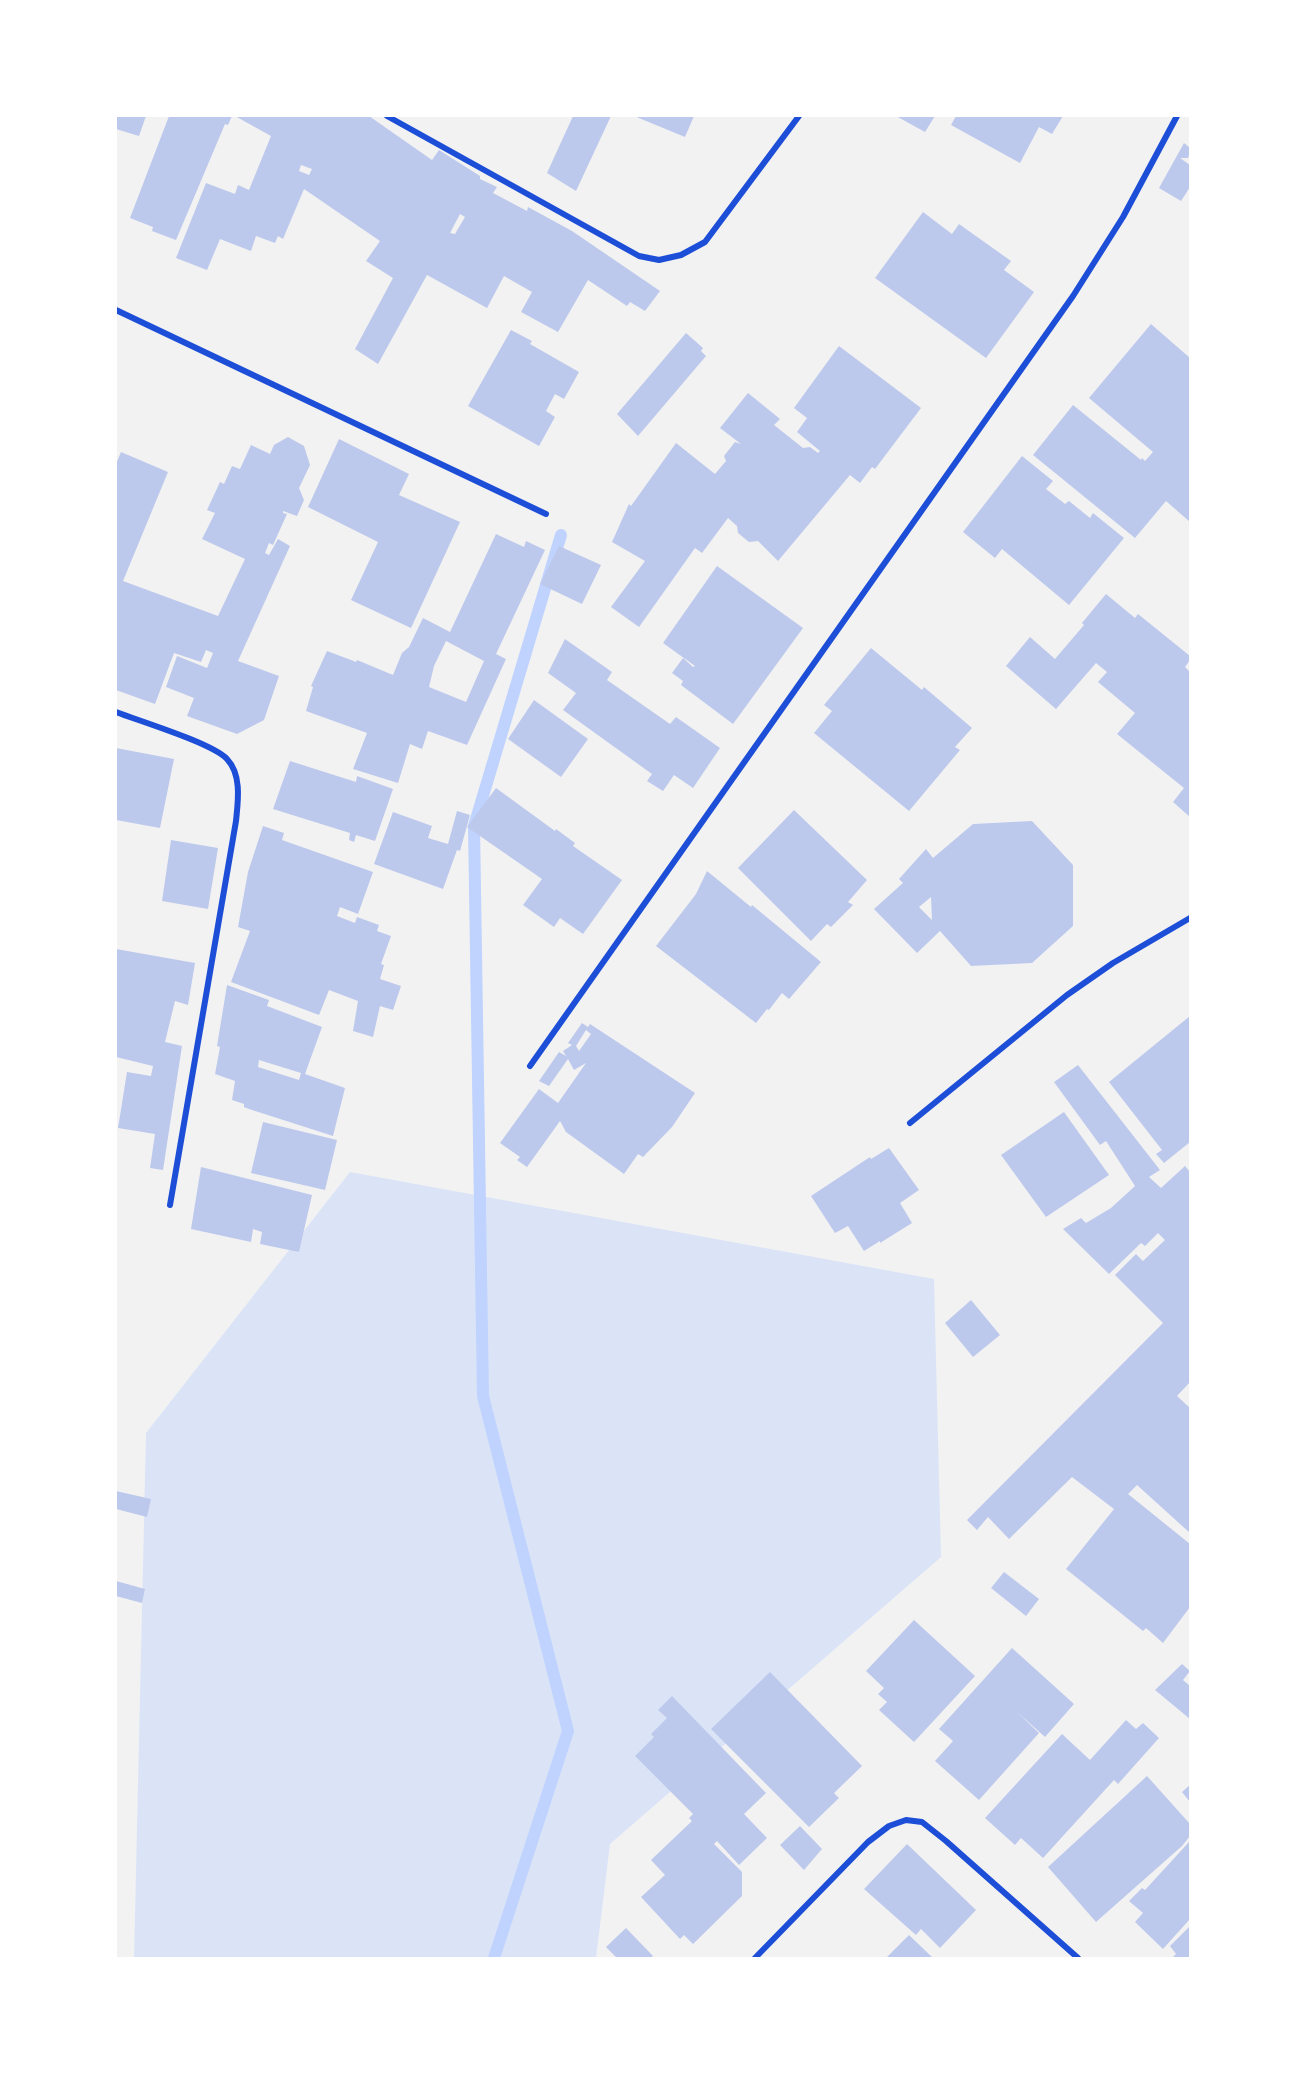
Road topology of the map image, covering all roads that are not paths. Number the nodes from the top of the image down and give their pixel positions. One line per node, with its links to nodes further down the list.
1 (387, 116): 2 (street)
2 (799, 116)
3 (1178, 116): 8 (street)
4 (116, 310): 5 (street)
5 (546, 514)
6 (116, 712): 10 (street)
7 (1191, 918): 9 (street)
8 (530, 1066)
9 (910, 1123)
10 (170, 1205)
11 (755, 1959): 12 (street)
12 (1078, 1959)

